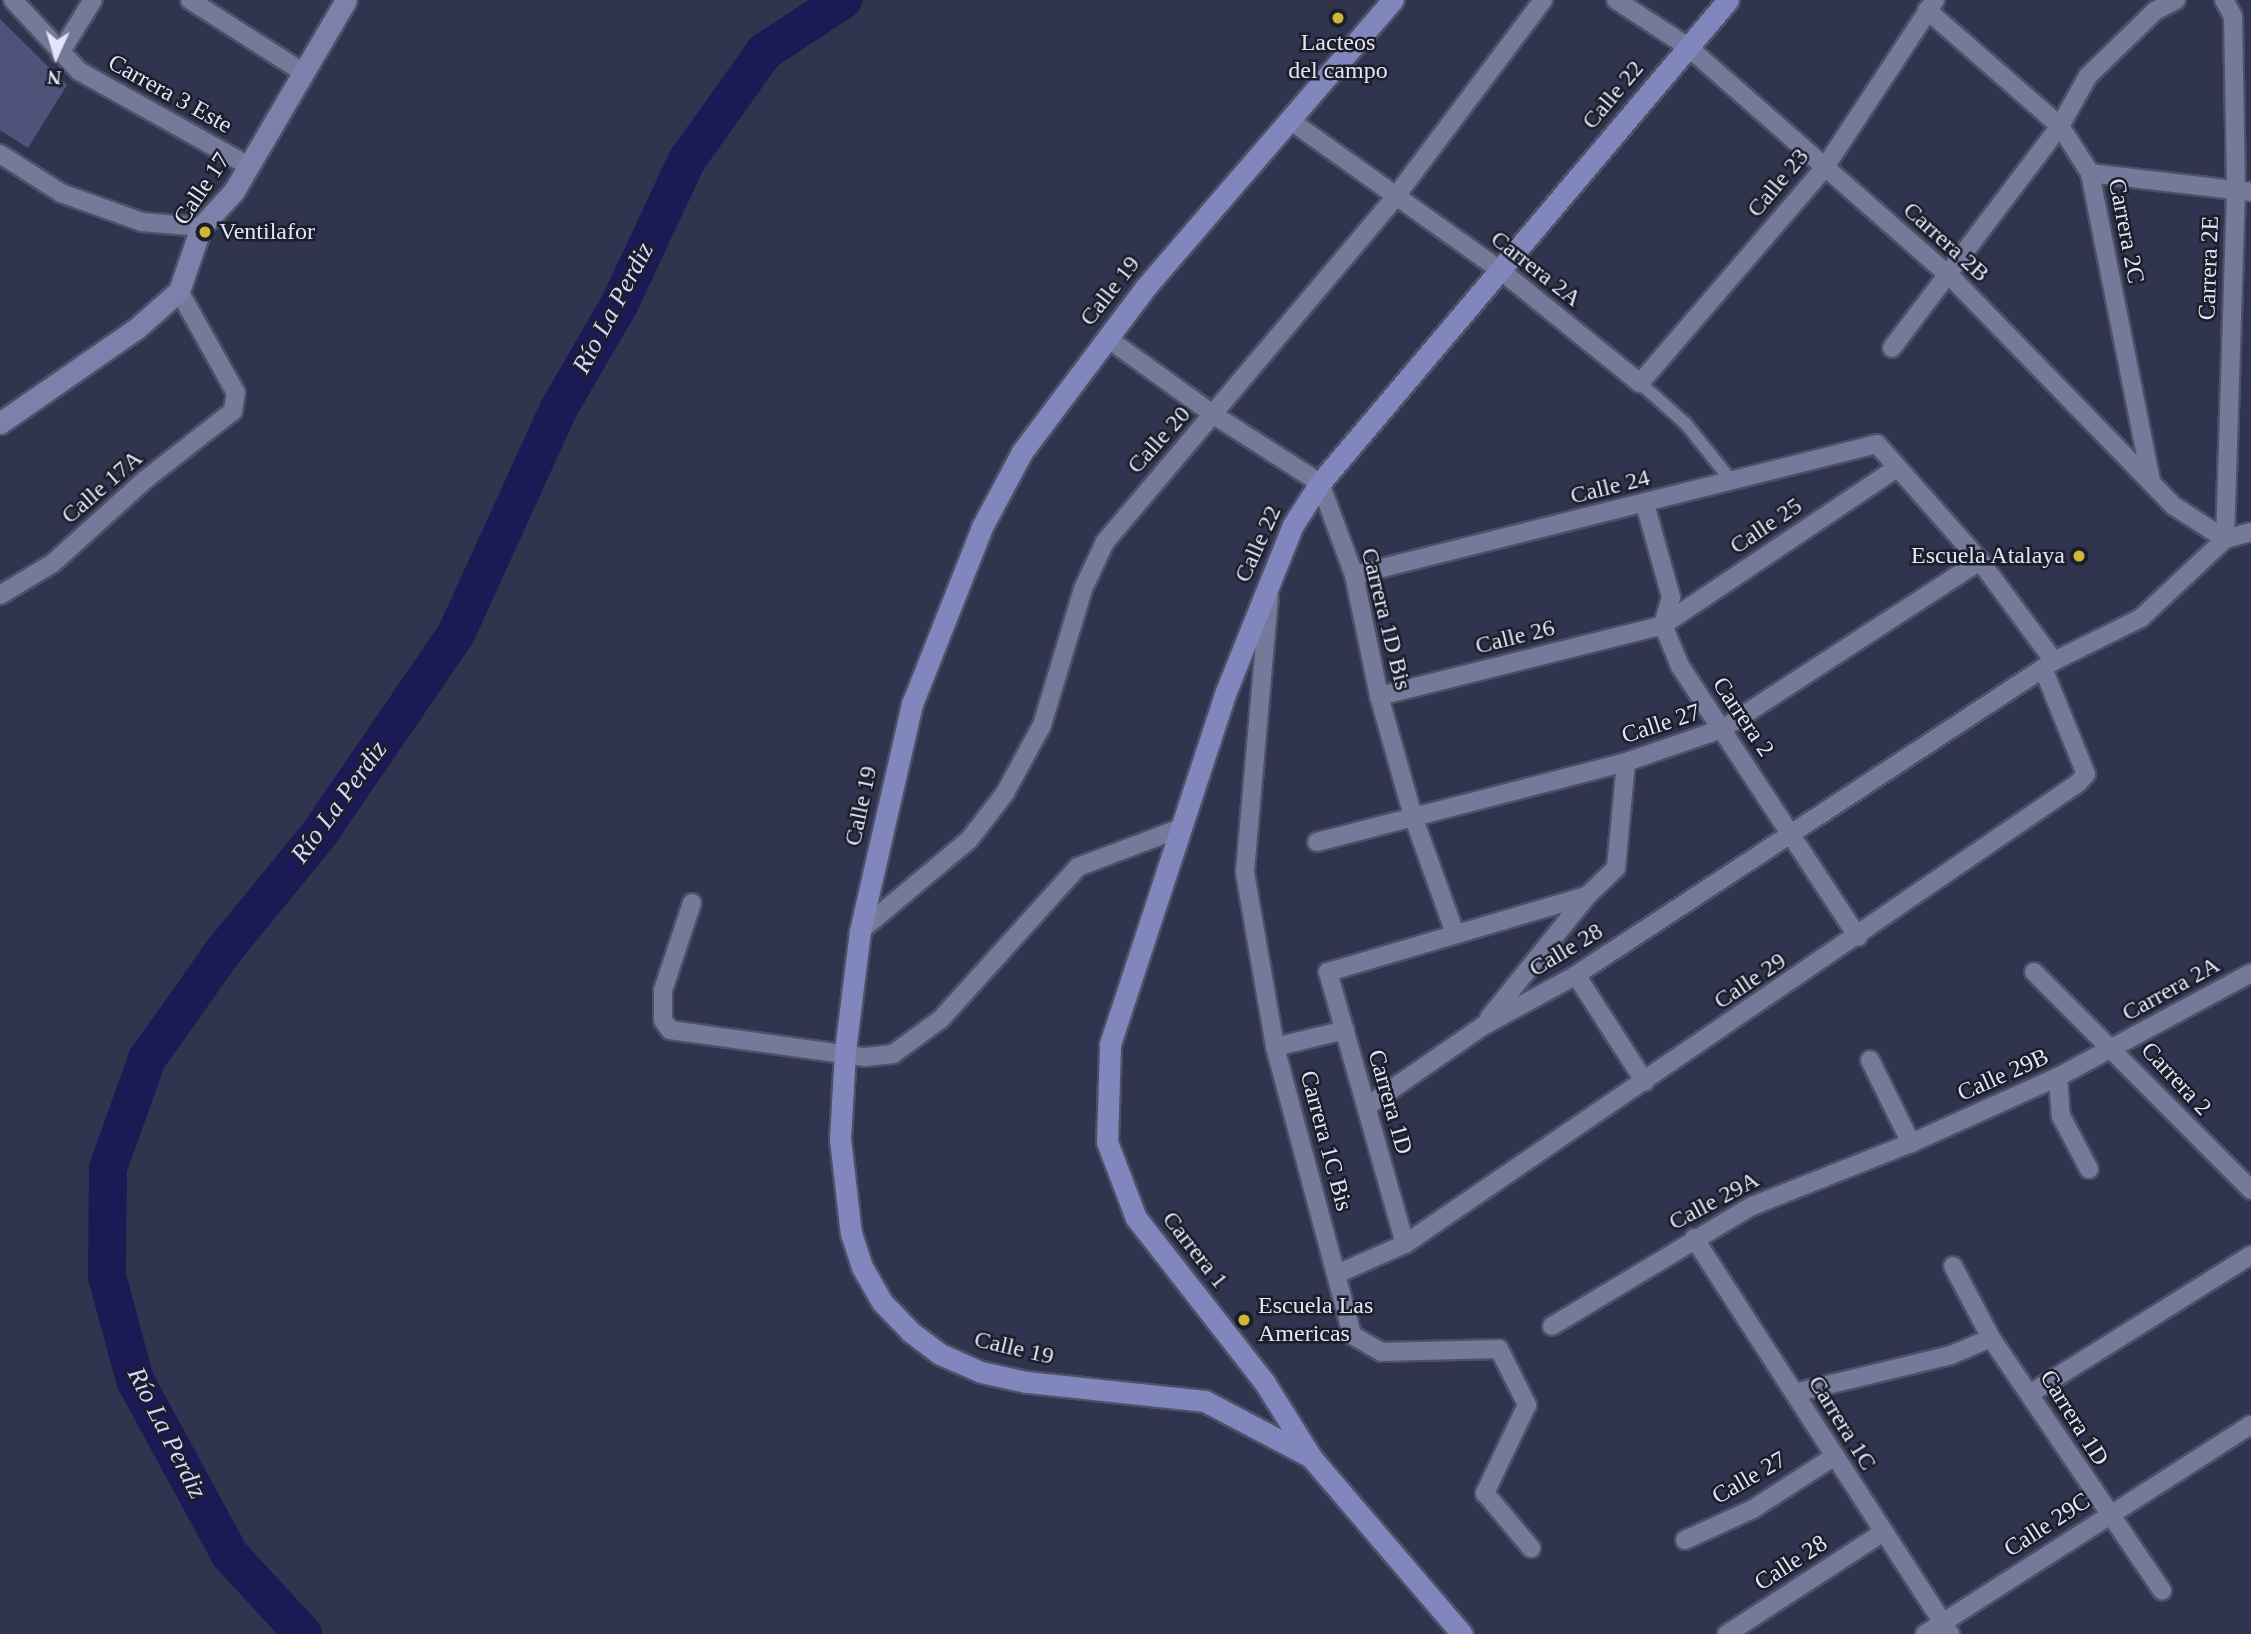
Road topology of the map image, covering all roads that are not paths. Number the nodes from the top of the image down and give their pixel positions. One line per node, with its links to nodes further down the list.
1 (13, 0): 14 (street, Carrera 3 Este)
2 (93, 0): 14 (street)
3 (190, 0): 15 (street)
4 (346, 0): 15 (main road, Calle 17)
5 (1393, 0): 16 (main road, Calle 19)
6 (1543, 0): 23 (street, Calle 20)
7 (1616, 0): 13 (street, Carrera 2B)
8 (1728, 0): 13 (main road, Calle 22)
9 (2176, 0): 12 (street)
10 (2224, 0): 22 (street, Carrera 2E)
11 (1931, 5): 17 (street, Carrera 2C); 20 (street, Calle 23)
12 (2150, 5): 17 (street)
13 (1688, 47): 20 (street, Carrera 2B); 25 (main road, Calle 22)
14 (60, 53): 19 (street, Carrera 3 Este)
15 (304, 73): 19 (main road, Calle 17)
16 (1291, 121): 23 (street, Carrera 2A); 28 (main road, Calle 19)
17 (2060, 126): 21 (street, Carrera 2C); 26 (street)
18 (0, 154): 24 (street)
19 (249, 166): 24 (main road, Calle 17)
20 (1825, 167): 26 (street, Carrera 2B); 30 (street, Calle 23)
21 (2090, 173): 22 (street); 36 (street, Carrera 2C)
22 (2244, 191): 39 (street, Carrera 2E)
23 (1396, 196): 25 (street, Carrera 2A); 31 (street, Calle 20)
24 (201, 227): 27 (main road, Calle 17)
25 (1500, 270): 30 (street, Carrera 2A); 35 (main road, Calle 22)
26 (1950, 276): 29 (street); 36 (street, Carrera 2B)
27 (179, 291): 32 (main road, Calle 17); 43 (street, Calle 17A)
28 (1107, 338): 31 (street); 55 (main road, Calle 19)
29 (1892, 348)
30 (1640, 383): 34 (street, Carrera 2A)
31 (1214, 415): 35 (street); 55 (street, Calle 20)
32 (0, 423)
33 (1897, 468): 34 (street, Calle 24); 40 (street); 44 (street, Calle 25)
34 (1730, 479): 37 (street, Calle 24)
35 (1320, 483): 41 (street, Carrera 1D Bis); 42 (main road, Calle 22)
36 (2151, 484): 39 (street, Carrera 2B)
37 (1645, 504): 41 (street, Calle 24); 44 (street)
38 (2251, 532): 39 (street)
39 (2225, 539): 45 (street)
40 (1980, 561): 45 (street); 47 (street, Calle 27)
41 (1354, 575): 46 (street, Carrera 1D Bis)
42 (1270, 578): 50 (main road, Calle 22); 63 (street, Carrera 1C Bis)
43 (0, 595)
44 (1663, 625): 46 (street, Calle 26); 47 (street, Carrera 2)
45 (2049, 664): 51 (street); 57 (street, Calle 29)
46 (1379, 696): 49 (street, Carrera 1D Bis)
47 (1722, 729): 48 (street, Calle 27); 51 (street, Carrera 2)
48 (1626, 762): 49 (street, Calle 27); 53 (street)
49 (1413, 816): 52 (street, Calle 27); 56 (street, Carrera 1D Bis)
50 (1178, 829): 65 (street); 84 (main road, Carrera 1)
51 (1791, 833): 57 (street, Carrera 2); 60 (street, Calle 28)
52 (1317, 842)
53 (1587, 896): 56 (street); 61 (street)
54 (692, 903): 65 (street)
55 (860, 931): 65 (main road, Calle 19)
56 (1455, 933): 62 (street, Carrera 1D)
57 (1858, 937): 68 (street, Calle 29)
58 (2034, 972): 64 (street, Carrera 2)
59 (2251, 973): 64 (street, Carrera 2A)
60 (1576, 975): 61 (street, Calle 28); 68 (street)
61 (1483, 1026): 69 (street, Calle 28)
62 (1345, 1030): 63 (street); 69 (street, Carrera 1D)
63 (1275, 1047): 77 (street, Carrera 1C Bis)
64 (2115, 1048): 67 (street, Calle 29B); 72 (street, Carrera 2)
65 (845, 1051): 84 (main road, Calle 19)
66 (1870, 1060): 70 (street)
67 (2058, 1077): 70 (street, Calle 29B); 71 (street)
68 (1645, 1082): 74 (street, Calle 29)
69 (1366, 1107): 74 (street, Carrera 1D)
70 (1911, 1143): 73 (street, Calle 29A)
71 (2090, 1169)
72 (2251, 1190)
73 (1694, 1238): 78 (street, Calle 29A); 80 (street, Carrera 1C)
74 (1405, 1244): 77 (street, Calle 29)
75 (2251, 1255): 81 (street)
76 (1953, 1266): 79 (street, Carrera 1D)
77 (1337, 1275): 88 (street, Carrera 1C Bis)
78 (1552, 1326)
79 (1991, 1338): 80 (street); 81 (street, Carrera 1D)
80 (1794, 1393): 83 (street, Carrera 1C)
81 (2031, 1393): 85 (street, Carrera 1D)
82 (2251, 1426): 85 (street, Calle 29C)
83 (1835, 1456): 86 (street, Carrera 1C); 87 (street, Calle 27)
84 (1311, 1457): 91 (main road, Carrera 1)
85 (2106, 1515): 89 (street, Carrera 1D); 90 (street, Calle 29C)
86 (1882, 1533): 90 (street, Carrera 1C); 92 (street, Calle 28)
87 (1685, 1539)
88 (1531, 1548)
89 (2162, 1591)
90 (1946, 1628): 93 (street)
91 (1461, 1634)
92 (1727, 1634)
93 (1925, 1634)

